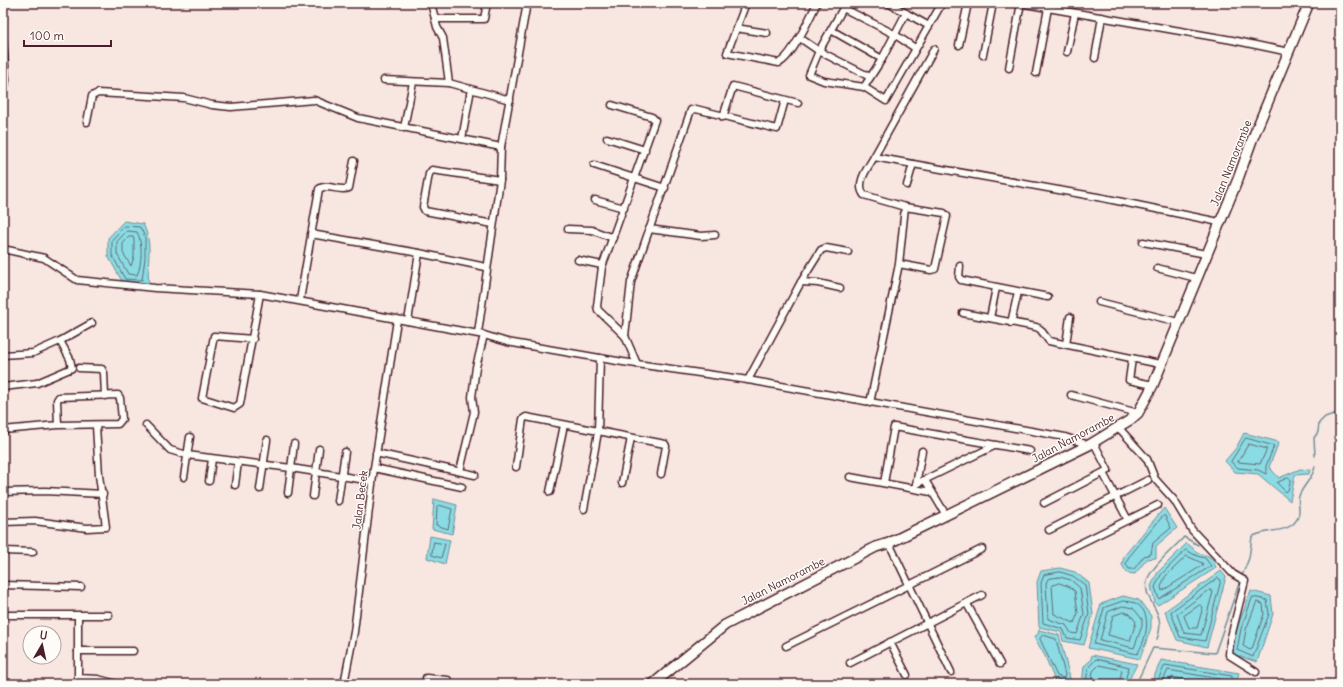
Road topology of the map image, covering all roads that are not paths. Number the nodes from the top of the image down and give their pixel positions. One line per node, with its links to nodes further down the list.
1 (431, 3): 17 (street)
2 (487, 3): 17 (street)
3 (527, 3): 44 (street)
4 (746, 3): 19 (street)
5 (818, 3): 24 (street)
6 (888, 3): 14 (street)
7 (942, 3): 18 (street)
8 (968, 3): 25 (street)
9 (993, 3): 31 (street)
10 (1020, 3): 13 (street); 34 (street)
11 (1309, 3): 30 (main road, Jalan Namorambe)
12 (845, 6): 20 (street); 22 (street)
13 (1048, 8): 15 (street); 35 (street)
14 (906, 13): 18 (street); 22 (street)
15 (1075, 13): 16 (street); 29 (street)
16 (1102, 18): 30 (street); 32 (street)
17 (435, 19): 39 (street)
18 (929, 26): 26 (street)
19 (736, 28): 21 (street); 24 (street)
20 (831, 30): 28 (street); 33 (street)
21 (767, 33)
22 (894, 34): 26 (street); 33 (street)
23 (3, 38): 41 (street)
24 (800, 38): 28 (street)
25 (959, 45)
26 (915, 48): 40 (street)
27 (934, 49): 55 (street)
28 (819, 51): 36 (street); 40 (street)
29 (1067, 52)
30 (1289, 52): 66 (main road, Jalan Namorambe)
31 (983, 55)
32 (1095, 58)
33 (882, 59): 36 (street)
34 (1009, 68)
35 (1036, 73)
36 (870, 77): 40 (street)
37 (384, 80): 38 (street)
38 (412, 82): 39 (street); 50 (street)
39 (449, 84): 42 (street)
40 (864, 87)
41 (4, 88): 43 (street)
42 (471, 89): 44 (street); 52 (street)
43 (3, 96)
44 (510, 100): 53 (street)
45 (785, 100): 46 (street); 48 (street); 48 (street)
46 (798, 103)
47 (612, 105): 54 (street)
48 (724, 117): 62 (street)
49 (87, 122): 50 (street)
50 (404, 128): 52 (street)
51 (607, 138): 54 (street)
52 (462, 139): 53 (street)
53 (501, 147): 60 (street)
54 (645, 150): 59 (street)
55 (874, 157): 57 (street); 64 (street)
56 (354, 161): 70 (street)
57 (913, 164): 61 (street); 66 (street)
58 (594, 165): 59 (street)
59 (635, 178): 62 (street); 65 (street)
60 (500, 180): 67 (street); 67 (street)
61 (907, 185)
62 (665, 188): 69 (street)
63 (595, 200): 65 (street)
64 (904, 207): 79 (street); 79 (street)
65 (624, 208): 72 (street)
66 (1219, 222): 77 (main road, Jalan Namorambe)
67 (493, 224): 82 (street)
68 (568, 229): 72 (street)
69 (650, 229): 71 (street); 102 (street)
70 (311, 234): 76 (street); 91 (street)
71 (715, 234)
72 (613, 238): 80 (street)
73 (1143, 242): 77 (street)
74 (3, 249): 89 (street)
75 (848, 252): 85 (street)
76 (419, 253): 82 (street); 97 (street)
77 (1206, 254): 84 (main road, Jalan Namorambe)
78 (578, 260): 80 (street)
79 (898, 264): 117 (street)
80 (602, 265): 102 (street)
81 (960, 266): 87 (street)
82 (486, 267): 101 (street)
83 (1157, 268): 84 (street)
84 (1196, 278): 98 (main road, Jalan Namorambe)
85 (801, 282): 86 (street); 112 (street)
86 (840, 288)
87 (996, 288): 88 (street); 95 (street)
88 (1018, 292): 90 (street); 100 (street)
89 (260, 294): 91 (street); 103 (street)
90 (1048, 297)
91 (300, 300): 96 (street)
92 (1099, 302): 98 (street)
93 (963, 313): 95 (street)
94 (1070, 317): 105 (street)
95 (990, 318): 100 (street)
96 (397, 320): 97 (street); 136 (street, Jalan Becek)
97 (408, 321): 101 (street)
98 (1178, 322): 110 (main road, Jalan Namorambe)
99 (92, 323): 104 (street)
100 (1011, 323): 105 (street)
101 (481, 334): 107 (street); 144 (street)
102 (625, 336): 109 (street)
103 (253, 339): 103 (street)
104 (60, 341): 106 (street); 114 (street)
105 (1066, 344): 108 (street)
106 (3, 355)
107 (600, 358): 109 (street); 125 (street)
108 (1132, 359): 110 (street); 113 (street)
109 (637, 364): 112 (street)
110 (1160, 364): 113 (main road, Jalan Namorambe)
111 (79, 368): 116 (street)
112 (748, 380): 117 (street)
113 (1152, 385): 118 (main road, Jalan Namorambe)
114 (3, 387)
115 (1071, 395): 118 (street)
116 (104, 396): 119 (street); 122 (street)
117 (870, 403): 130 (street)
118 (1138, 413): 123 (main road, Jalan Namorambe)
119 (58, 425): 122 (street); 124 (street)
120 (146, 425): 137 (street)
121 (564, 425): 125 (street); 141 (street); 163 (street)
122 (96, 426): 166 (street)
123 (1119, 428): 130 (main road, Jalan Namorambe); 198 (street)
124 (3, 430)
125 (598, 432): 127 (street); 172 (street)
126 (190, 438): 137 (street)
127 (631, 438): 147 (street); 156 (street)
128 (267, 440): 140 (street)
129 (294, 444): 142 (street)
130 (1091, 444): 146 (street); 173 (main road, Jalan Namorambe)
131 (996, 445): 133 (street); 152 (street); 157 (street)
132 (319, 449): 145 (street)
133 (1030, 451)
134 (345, 452): 149 (street)
135 (922, 452): 159 (street)
136 (376, 453): 143 (street, Jalan Becek); 144 (street)
137 (187, 455): 138 (street); 150 (street)
138 (212, 459): 139 (street); 154 (street)
139 (238, 462): 140 (street); 158 (street)
140 (264, 465): 142 (street); 161 (street)
141 (516, 467)
142 (291, 468): 145 (street); 165 (street)
143 (374, 468): 155 (street, Jalan Becek); 160 (street)
144 (460, 471): 148 (street)
145 (316, 472): 149 (street); 167 (street)
146 (1103, 472): 168 (street); 170 (street)
147 (661, 474)
148 (474, 475)
149 (342, 476): 155 (street); 169 (street)
150 (184, 477)
151 (850, 477): 157 (street)
152 (925, 480): 159 (street); 164 (street)
153 (1148, 480): 168 (street)
154 (209, 481)
155 (372, 482): 201 (street, Jalan Becek)
156 (622, 483)
157 (884, 483): 159 (street)
158 (235, 485)
159 (916, 486): 164 (street)
160 (462, 487)
161 (260, 489)
162 (3, 492): 166 (street)
163 (550, 492)
164 (931, 492): 173 (street)
165 (288, 493)
166 (103, 494): 175 (street)
167 (313, 496)
168 (1115, 496): 174 (street); 176 (street)
169 (338, 501)
170 (1044, 503)
171 (1158, 505): 174 (street)
172 (584, 509)
173 (946, 515): 177 (main road, Jalan Namorambe)
174 (1128, 520): 179 (street)
175 (3, 522)
176 (1049, 530)
177 (889, 543): 183 (street); 204 (main road, Jalan Namorambe)
178 (982, 549): 183 (street)
179 (1067, 550)
180 (3, 552): 181 (street)
181 (33, 552)
182 (3, 585): 184 (street)
183 (909, 586): 190 (street); 192 (street)
184 (81, 587)
185 (982, 595): 186 (street)
186 (967, 604): 190 (street); 196 (street)
187 (3, 615): 189 (street)
188 (109, 615): 189 (street)
189 (78, 616): 193 (street)
190 (927, 623): 191 (street); 197 (street)
191 (890, 642): 195 (street); 199 (street)
192 (786, 646)
193 (78, 651): 194 (street); 200 (street)
194 (133, 651)
195 (850, 663)
196 (1000, 664)
197 (951, 672)
198 (1256, 672)
199 (907, 675)
200 (117, 684)
201 (344, 684)
202 (425, 684): 203 (street)
203 (451, 684)
204 (653, 684)

